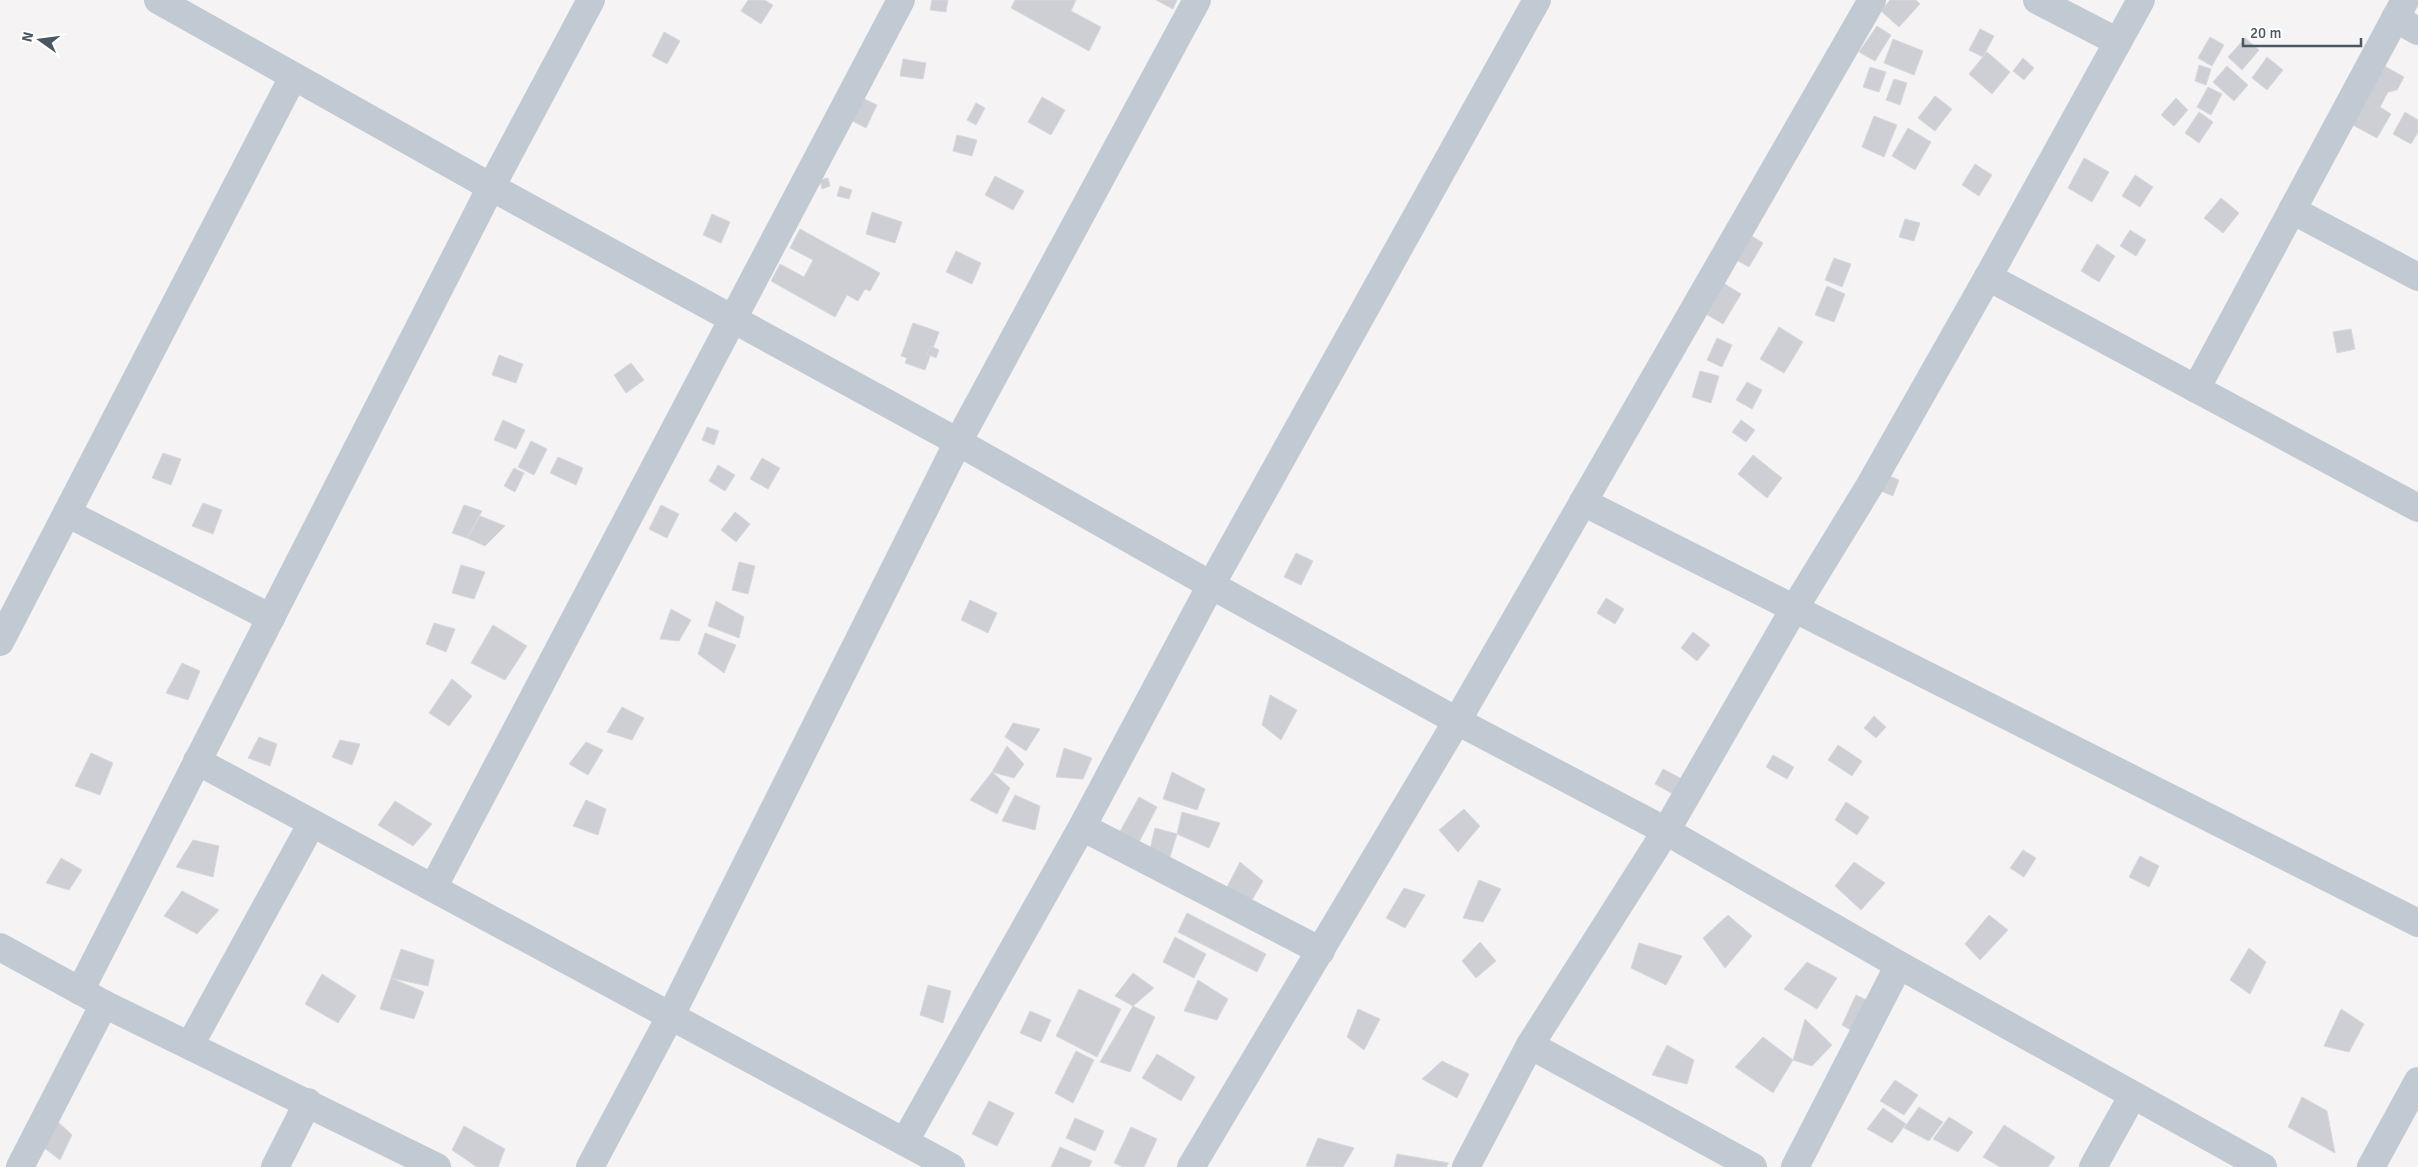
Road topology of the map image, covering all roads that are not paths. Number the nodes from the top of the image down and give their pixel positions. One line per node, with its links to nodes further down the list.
1 (158, 0): 11 (street)
2 (591, 0): 12 (street)
3 (901, 0): 16 (street)
4 (1197, 0): 18 (street)
5 (1537, 0): 22 (street)
6 (1872, 0): 19 (street)
7 (2037, 0): 10 (street)
8 (2141, 0): 10 (street)
9 (2406, 17): 13 (street)
10 (2118, 42): 14 (street)
11 (293, 77): 12 (street); 21 (street)
12 (491, 187): 16 (street); 24 (street)
13 (2292, 210): 15 (street); 17 (street)
14 (1988, 277): 17 (street); 23 (street)
15 (2418, 277)
16 (733, 319): 18 (street); 31 (street)
17 (2196, 389): 20 (street)
18 (958, 442): 22 (street); 38 (street)
19 (1583, 502): 23 (street); 26 (street)
20 (2418, 508)
21 (67, 513): 24 (street); 25 (street)
22 (1211, 586): 26 (street); 29 (street)
23 (1794, 609): 30 (street); 32 (street)
24 (271, 618): 27 (street)
25 (0, 642)
26 (1457, 721): 30 (street); 34 (street)
27 (198, 761): 28 (street); 36 (street)
28 (312, 823): 31 (street); 39 (street)
29 (1082, 827): 34 (street); 44 (street)
30 (1666, 831): 35 (street); 40 (street)
31 (433, 888): 38 (street)
32 (2418, 924)
33 (0, 947): 36 (street)
34 (1320, 950): 50 (street)
35 (1899, 965): 42 (street); 53 (street)
36 (80, 991): 37 (street)
37 (104, 1004): 39 (street); 45 (street)
38 (670, 1017): 44 (street); 48 (street)
39 (190, 1045): 43 (street)
40 (1530, 1045): 51 (street); 52 (street)
41 (2418, 1081): 56 (street)
42 (2133, 1095): 54 (street); 55 (street)
43 (308, 1102): 46 (street); 47 (street)
44 (905, 1141): 49 (street)
45 (20, 1167)
46 (275, 1167)
47 (437, 1167)
48 (590, 1167)
49 (951, 1167)
50 (1191, 1167)
51 (1466, 1167)
52 (1753, 1167)
53 (1795, 1167)
54 (2093, 1167)
55 (2263, 1167)
56 (2372, 1167)

